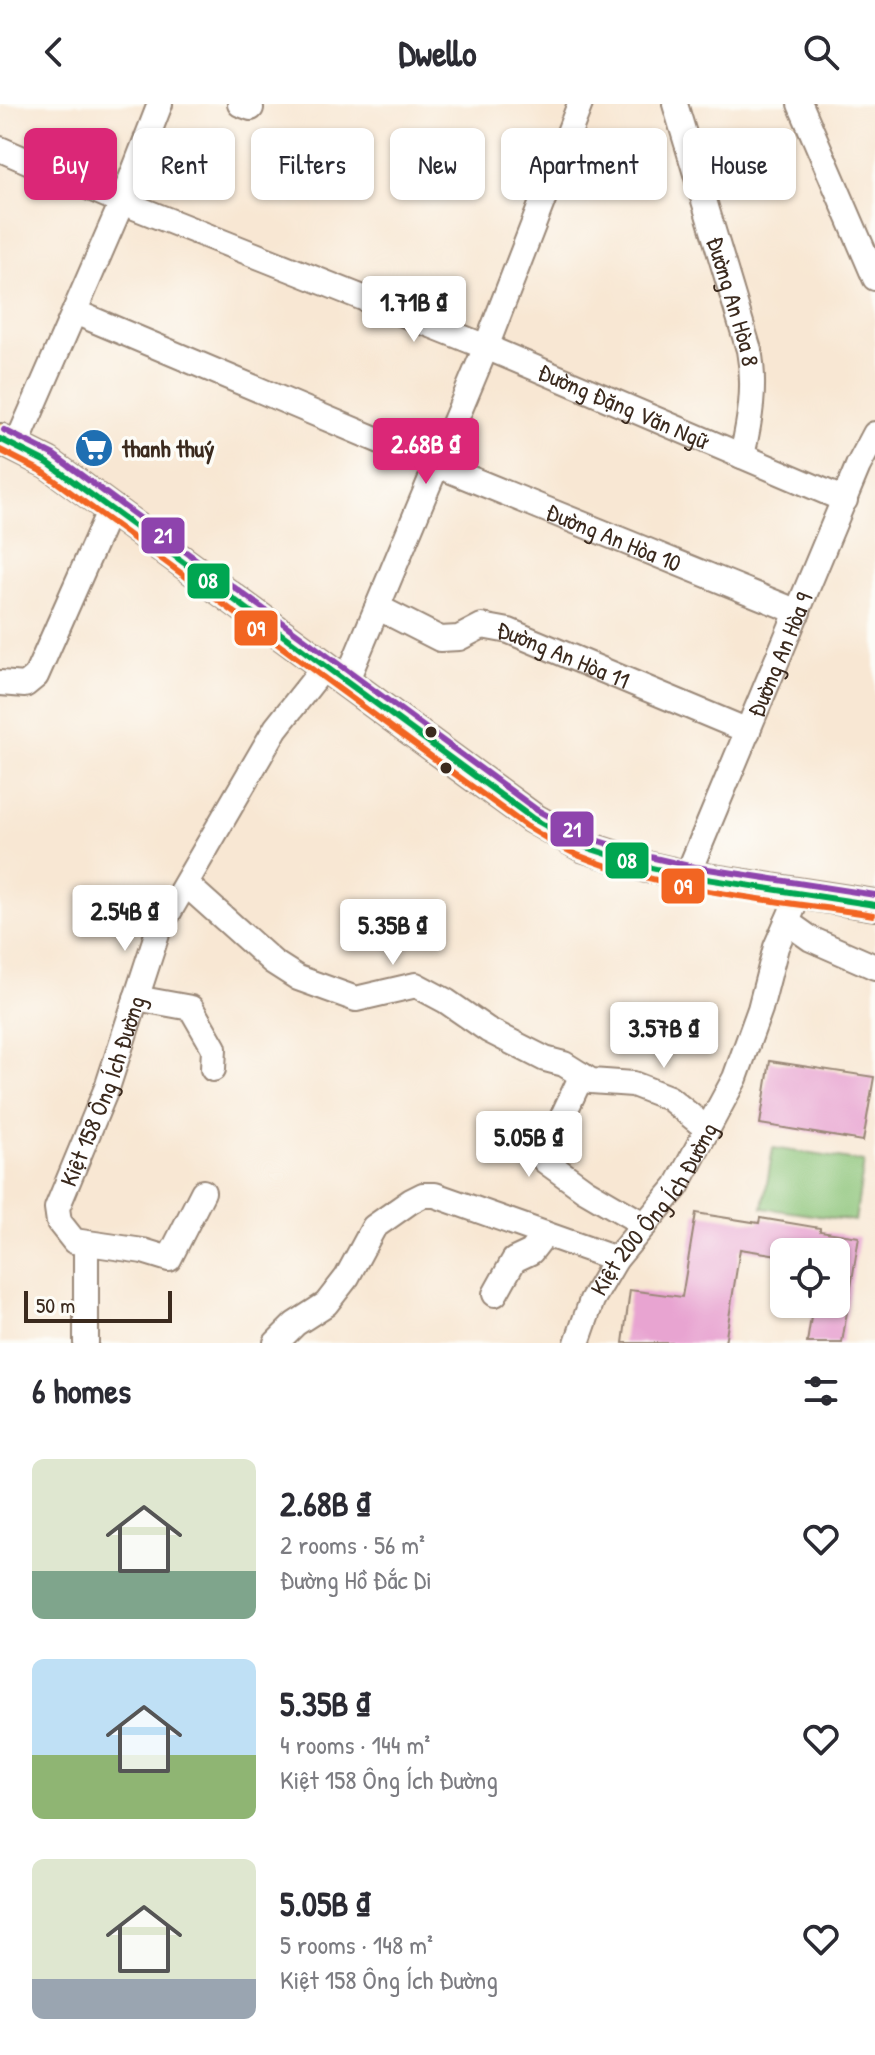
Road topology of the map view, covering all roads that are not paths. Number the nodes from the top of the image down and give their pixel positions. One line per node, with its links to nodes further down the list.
1 (160, 104): 6 (street)
2 (580, 104): 9 (street, Kiệt 158 Ông Ích Đường)
3 (675, 104): 12 (street, Đường An Hòa 8)
4 (800, 104): 7 (street)
5 (0, 149): 6 (street, Đường Đặng Văn Ngữ)
6 (122, 202): 8 (street); 9 (street, Đường Đặng Văn Ngữ)
7 (875, 278)
8 (75, 312): 11 (street); 13 (street, Đường An Hòa 10)
9 (486, 347): 12 (street, Đường Đặng Văn Ngữ); 13 (street, Kiệt 158 Ông Ích Đường)
10 (875, 434): 14 (street, Đường An Hòa 9)
11 (8, 442): 15 (main road)
12 (742, 456): 14 (street, Đường Đặng Văn Ngữ)
13 (437, 465): 16 (street, Kiệt 158 Ông Ích Đường); 17 (street, Đường An Hòa 10)
14 (845, 500): 17 (street, Đường An Hòa 9)
15 (110, 509): 18 (main road); 19 (street)
16 (377, 607): 18 (street, Kiệt 158 Ông Ích Đường); 20 (street, Đường An Hòa 11)
17 (798, 612): 20 (street, Đường An Hòa 9)
18 (335, 674): 21 (main road); 22 (street, Kiệt 158 Ông Ích Đường)
19 (0, 683)
20 (748, 731): 21 (street, Đường An Hòa 9)
21 (687, 876): 23 (main road)
22 (187, 885): 27 (street, Kiệt 158 Ông Ích Đường); 29 (street)
23 (799, 894): 24 (main road); 25 (street, Kiệt 200 Ông Ích Đường)
24 (875, 905)
25 (787, 922): 26 (street); 30 (street, Kiệt 200 Ông Ích Đường)
26 (875, 967)
27 (136, 998): 28 (street); 34 (street, Kiệt 158 Ông Ích Đường)
28 (213, 1069)
29 (582, 1075): 30 (street); 32 (street)
30 (707, 1129): 32 (street, Kiệt 200 Ông Ích Đường)
31 (203, 1192): 34 (street)
32 (645, 1225): 35 (street, Kiệt 200 Ông Ích Đường)
33 (545, 1234): 35 (street); 36 (street); 38 (street)
34 (86, 1245): 37 (street)
35 (616, 1259): 39 (street, Kiệt 200 Ông Ích Đường)
36 (495, 1294)
37 (86, 1343)
38 (276, 1343)
39 (577, 1343)

